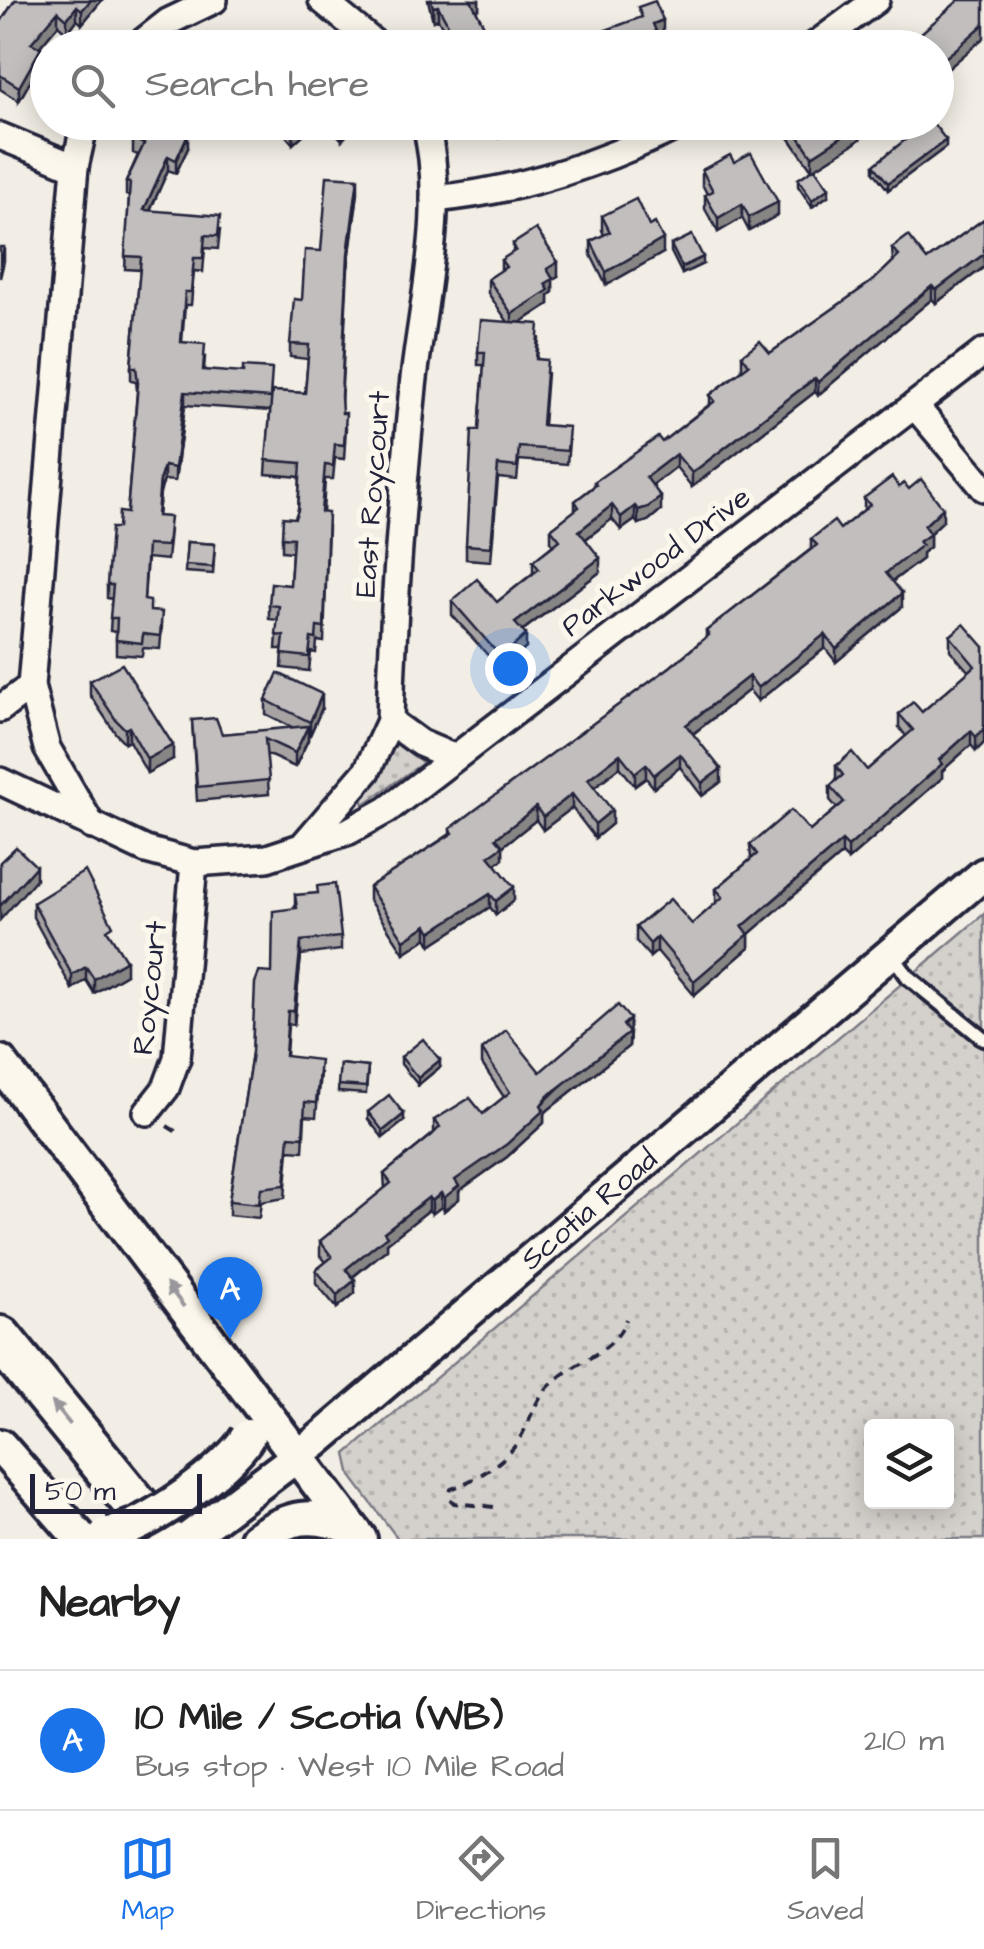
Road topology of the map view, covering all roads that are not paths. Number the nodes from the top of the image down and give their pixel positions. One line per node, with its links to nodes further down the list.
1 (214, 0): 4 (street)
2 (322, 0): 5 (street)
3 (876, 0): 6 (street)
4 (158, 30)
5 (358, 30)
6 (835, 30)
7 (0, 136): 11 (street)
8 (81, 140): 11 (street)
9 (429, 140): 12 (street, East Roycourt)
10 (642, 140): 12 (street)
11 (74, 167): 16 (street)
12 (434, 199): 18 (street, East Roycourt)
13 (984, 352): 14 (street, Parkwood Drive)
14 (915, 406): 15 (street); 19 (street, Parkwood Drive)
15 (984, 488)
16 (31, 686): 17 (street); 21 (street)
17 (0, 709)
18 (390, 721): 19 (street); 22 (street, East Roycourt)
19 (453, 757): 22 (street, Parkwood Drive)
20 (0, 781): 21 (street, Parkwood Drive)
21 (92, 826): 23 (street, Parkwood Drive)
22 (304, 843): 23 (street, Parkwood Drive)
23 (194, 863): 28 (street, Roycourt)
24 (984, 874): 25 (street, Scotia Road)
25 (890, 953): 26 (lane); 32 (street, Scotia Road)
26 (984, 1039)
27 (0, 1062): 30 (main road, one-way to 27)
28 (147, 1112)
29 (0, 1338): 35 (highway, one-way to 29)
30 (254, 1400): 32 (main road); 34 (main road, bridge)
31 (0, 1446): 34 (main road)
32 (288, 1464): 33 (main road); 36 (street, Scotia Road)
33 (355, 1533): 37 (main road)
34 (94, 1536)
35 (164, 1539)
36 (187, 1539)
37 (256, 1539)

